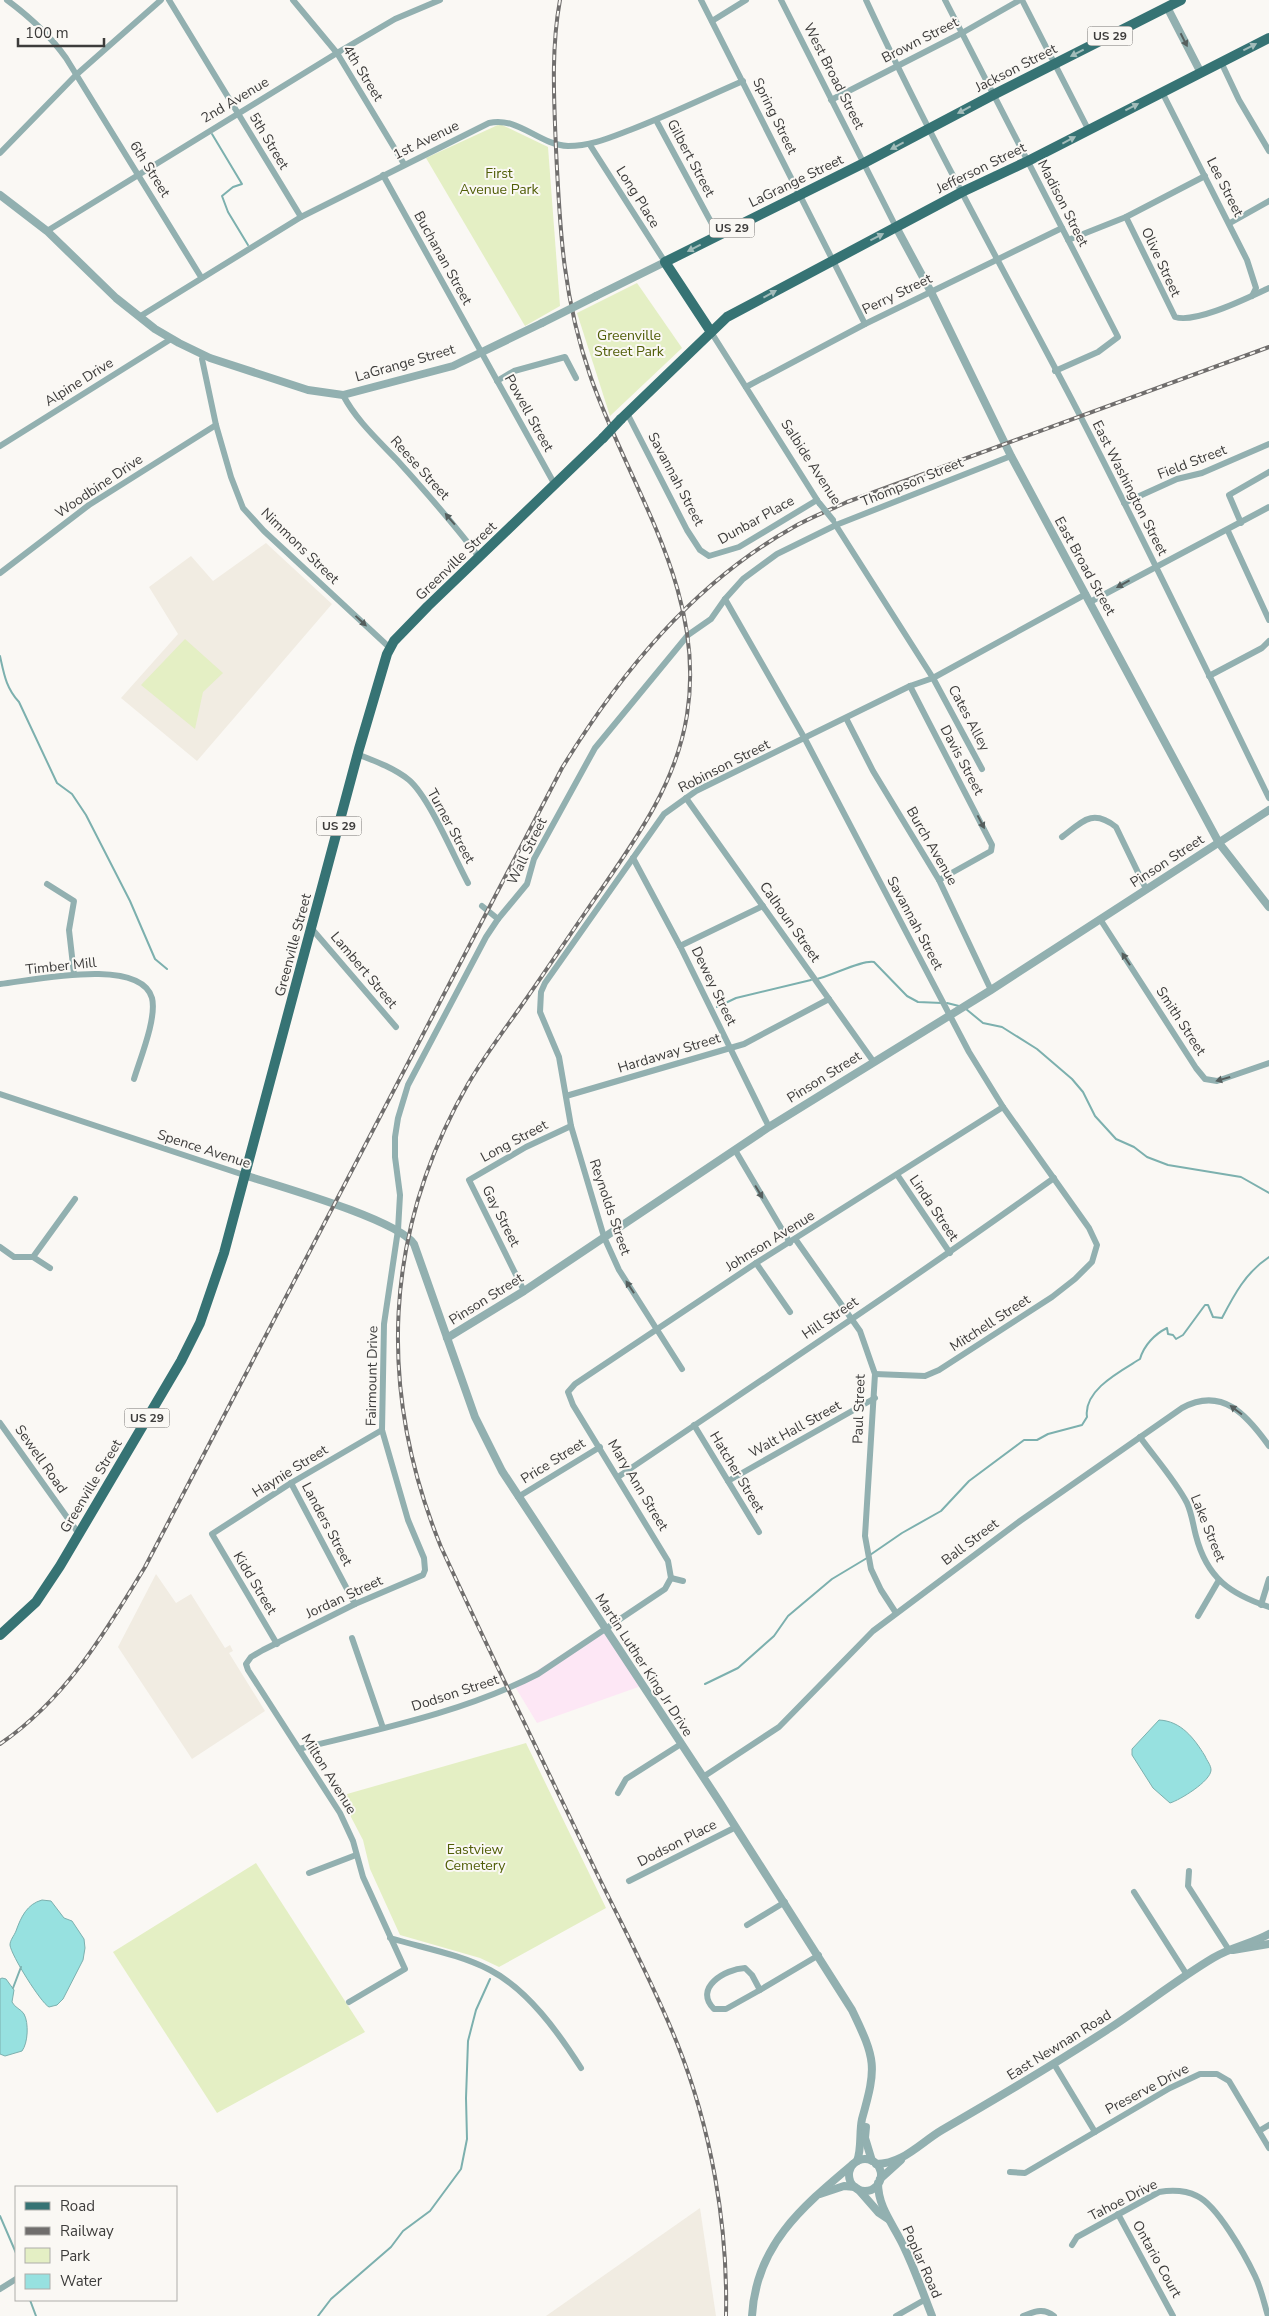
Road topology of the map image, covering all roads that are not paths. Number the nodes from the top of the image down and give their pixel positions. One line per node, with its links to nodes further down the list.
1 (7, 0): 22 (street, 6th Street)
2 (161, 0): 22 (street)
3 (169, 0): 27 (street, 5th Street)
4 (293, 0): 17 (street, 4th Street)
5 (440, 0): 17 (street, 2nd Avenue)
6 (701, 0): 14 (street, Spring Street)
7 (746, 0): 14 (street)
8 (781, 0): 26 (street, West Broad Street)
9 (866, 0): 20 (street, East Washington Street)
10 (945, 0): 15 (street, Madison Street)
11 (1021, 0): 15 (street, Brown Street); 19 (street)
12 (1180, 0): 13 (main road, Jackson Street / US 29)
13 (1167, 7): 19 (main road, Jackson Street / US 29, one-way to 19); 21 (street, one-way to 21)
14 (712, 21): 23 (street, Spring Street)
15 (962, 33): 20 (street, Brown Street); 25 (street, Madison Street)
16 (1269, 38): 18 (main road, Jefferson Street / US 29, one-way to 16)
17 (337, 53): 27 (street, 2nd Avenue); 36 (street, 4th Street)
18 (1221, 62): 21 (main road, Jefferson Street / US 29); 32 (street)
19 (1054, 64): 25 (main road, Jackson Street / US 29); 30 (street)
20 (897, 65): 26 (street, Brown Street); 29 (street, East Washington Street)
21 (1201, 73): 24 (main road, Jefferson Street / US 29)
22 (76, 75): 33 (street); 37 (street, 6th Street)
23 (743, 81): 28 (street, 1st Avenue); 41 (street, Spring Street)
24 (1162, 92): 30 (main road, Jefferson Street / US 29, one-way to 24); 39 (street, Lee Street)
25 (993, 94): 29 (main road, Jackson Street / US 29, one-way to 29); 34 (street, Madison Street)
26 (831, 100): 35 (street, West Broad Street)
27 (238, 113): 37 (street, 2nd Avenue); 44 (street, 5th Street)
28 (656, 120): 31 (street, 1st Avenue); 50 (street, Gilbert Street)
29 (930, 128): 35 (main road, Jackson Street / US 29, one-way to 35); 40 (street, East Washington Street)
30 (1088, 129): 34 (main road, Jefferson Street / US 29, one-way to 30)
31 (590, 145): 36 (street, 1st Avenue); 54 (street, Long Place)
32 (1269, 151)
33 (0, 154)
34 (1028, 162): 40 (main road, Jefferson Street / US 29); 48 (street, Madison Street)
35 (864, 163): 41 (main road, LaGrange Street / US 29); 47 (street, West Broad Street)
36 (404, 164): 38 (street, 1st Avenue)
37 (138, 174): 49 (street, 2nd Avenue); 55 (street, 6th Street)
38 (383, 175): 44 (street, 1st Avenue); 65 (street, Buchanan Street)
39 (1205, 176): 45 (street); 46 (street, Lee Street)
40 (962, 192): 47 (main road, Jefferson Street / US 29); 53 (street, East Washington Street)
41 (800, 194): 50 (main road, LaGrange Street / US 29); 52 (street, Spring Street)
42 (0, 195): 49 (street, LaGrange Street)
43 (1269, 201): 46 (street)
44 (301, 217): 55 (street, 1st Avenue)
45 (1126, 217): 51 (street); 58 (street, Olive Street)
46 (1230, 223): 58 (street, Lee Street)
47 (896, 227): 52 (main road, Jefferson Street / US 29, one-way to 47); 57 (street, East Broad Street)
48 (1062, 228): 51 (street, Madison Street); 53 (street, Perry Street)
49 (47, 231): 59 (street, LaGrange Street)
50 (718, 235): 54 (main road, LaGrange Street / US 29, one-way to 54)
51 (1068, 240): 67 (street, Madison Street)
52 (834, 259): 60 (main road, Jefferson Street / US 29, one-way to 52); 62 (street, Spring Street)
53 (996, 260): 57 (street, Perry Street); 67 (street, East Washington Street)
54 (664, 262): 61 (main road, Salbide Avenue); 65 (street, LaGrange Street, bridge)
55 (201, 277): 59 (street, 1st Avenue)
56 (1269, 288): 58 (street)
57 (931, 292): 62 (street, Perry Street); 76 (street, East Broad Street)
58 (1252, 296)
59 (139, 317): 64 (street, LaGrange Street)
60 (727, 317): 61 (main road); 63 (main road, Jefferson Street / US 29)
61 (704, 323): 63 (main road, Salbide Avenue)
62 (865, 324): 70 (street, Perry Street)
63 (710, 332): 70 (street, Salbide Avenue); 72 (main road, Greenville Street / US 29)
64 (171, 339): 66 (street, LaGrange Street); 75 (street, Alpine Drive)
65 (481, 353): 69 (street, Powell Street); 71 (street, LaGrange Street)
66 (204, 355): 71 (street, LaGrange Street); 73 (street, Nimmons Street)
67 (1055, 371): 80 (street, East Washington Street)
68 (576, 378): 69 (street)
69 (497, 380): 78 (street, Powell Street)
70 (746, 387): 79 (street, Salbide Avenue)
71 (344, 395): 86 (street, Reese Street, one-way to 71)
72 (624, 416): 78 (main road, Greenville Street / US 29, bridge); 85 (street, Savannah Street)
73 (216, 424): 88 (street, Woodbine Drive); 94 (street, Nimmons Street, one-way to 94)
74 (1269, 444): 80 (street, Field Street)
75 (0, 446)
76 (1011, 456): 82 (street, Thompson Street); 89 (street, East Broad Street)
77 (1269, 472): 83 (street)
78 (555, 485): 86 (main road, Greenville Street / US 29)
79 (818, 502): 82 (street, Salbide Avenue, bridge); 85 (street, Dunbar Place)
80 (1124, 503): 87 (street, East Washington Street)
81 (1269, 507): 83 (street)
82 (834, 523): 90 (street, Thompson Street); 96 (street, Salbide Avenue)
83 (1241, 523): 84 (street)
84 (1228, 531): 87 (street); 92 (street)
85 (706, 554)
86 (479, 558): 94 (main road, Greenville Street / US 29)
87 (1156, 566): 91 (street, one-way to 91); 95 (street, East Washington Street)
88 (0, 573)
89 (1086, 594): 91 (street, East Broad Street); 96 (street, Robinson Street)
90 (725, 599): 99 (street, Savannah Street); 115 (street, Wall Street)
91 (1090, 602): 106 (street, East Broad Street)
92 (1269, 620)
93 (1269, 641): 95 (street)
94 (390, 648): 100 (main road, Greenville Street / US 29)
95 (1209, 676): 103 (street, East Washington Street)
96 (933, 678): 97 (street, Robinson Street); 101 (street, Cates Alley)
97 (910, 686): 98 (street, Robinson Street); 108 (street, Davis Street, one-way to 108)
98 (846, 718): 99 (street, Robinson Street); 108 (street, Burch Avenue)
99 (805, 739): 102 (street, Robinson Street); 123 (street, Savannah Street)
100 (357, 754): 109 (street, Turner Street); 117 (main road, Greenville Street / US 29)
101 (982, 769)
102 (686, 798): 107 (street, Robinson Street); 113 (street, Calhoun Street)
103 (1269, 798)
104 (1269, 810): 106 (street, Pinson Street)
105 (1062, 837): 111 (street)
106 (1219, 842): 111 (street, Pinson Street); 114 (street, East Broad Street)
107 (633, 858): 118 (street, Dewey Street); 130 (street, Robinson Street)
108 (939, 880): 121 (street, Burch Avenue)
109 (468, 883)
110 (46, 884): 119 (street)
111 (1146, 889): 116 (street, Pinson Street)
112 (482, 906): 115 (street)
113 (763, 906): 118 (street); 122 (street, Calhoun Street)
114 (1269, 907)
115 (498, 919): 140 (street, Wall Street)
116 (1100, 919): 121 (street, Pinson Street); 127 (street, Smith Street, one-way to 116)
117 (312, 929): 124 (street, Lambert Street); 135 (main road, Greenville Street / US 29)
118 (680, 946): 125 (street, Dewey Street)
119 (74, 974): 120 (street, Timber Mill); 128 (street, Timber Mill)
120 (0, 984)
121 (991, 990): 123 (street, Pinson Street)
122 (829, 999): 125 (street, Hardaway Street); 126 (street, Calhoun Street)
123 (949, 1014): 126 (street, Pinson Street); 131 (street, Savannah Street)
124 (396, 1027)
125 (730, 1048): 130 (street, Hardaway Street); 133 (street, Dewey Street)
126 (873, 1060): 133 (street, Pinson Street)
127 (1269, 1063)
128 (134, 1079)
129 (0, 1094): 135 (street, Spence Avenue)
130 (566, 1096): 132 (street, Reynolds Street)
131 (1003, 1107): 136 (street, Johnson Avenue); 137 (street, Savannah Street)
132 (571, 1126): 138 (street, Long Street); 141 (street, Reynolds Street)
133 (769, 1127): 134 (street, Pinson Street)
134 (735, 1150): 141 (street, Pinson Street); 142 (street, Paul Street, one-way to 142)
135 (244, 1175): 140 (street, Spence Avenue); 169 (main road, Greenville Street / US 29)
136 (898, 1176): 142 (street, Johnson Avenue); 145 (street, Linda Street)
137 (1054, 1178): 144 (street, Savannah Street); 145 (street, Hill Street)
138 (469, 1180): 149 (street, Gay Street)
139 (75, 1199): 146 (street)
140 (398, 1230): 153 (street, Martin Luther King Jr Drive); 160 (street, Fairmount Drive)
141 (604, 1237): 149 (street, Pinson Street); 152 (street, Reynolds Street, one-way to 141)
142 (793, 1241): 147 (street, Johnson Avenue); 151 (street, Paul Street)
143 (0, 1247): 146 (street)
144 (1096, 1248): 155 (street, Mitchell Street)
145 (950, 1253): 151 (street, Hill Street)
146 (33, 1257): 148 (street)
147 (756, 1263): 150 (street); 152 (street, Johnson Avenue)
148 (50, 1268)
149 (524, 1291): 153 (street, Pinson Street)
150 (790, 1312)
151 (850, 1318): 155 (street, Paul Street); 159 (street, Hill Street)
152 (657, 1328): 154 (street, Reynolds Street); 157 (street, Johnson Avenue)
153 (447, 1338): 167 (street, Martin Luther King Jr Drive)
154 (682, 1369)
155 (875, 1374): 156 (street, Paul Street)
156 (875, 1398): 165 (street, Walt Hall Street); 179 (street, Paul Street)
157 (575, 1408): 163 (street, Mary Ann Street)
158 (0, 1423): 169 (street, Sewell Road)
159 (694, 1425): 164 (street, Hill Street); 165 (street, Hatcher Street)
160 (382, 1430): 166 (street, Haynie Street); 171 (street, Fairmount Drive)
161 (1140, 1437): 162 (street, Ball Street, one-way to 161); 174 (street, Lake Street); 179 (street, Ball Street)
162 (1269, 1446)
163 (600, 1447): 164 (street, Mary Ann Street); 167 (street, Price Street)
164 (618, 1477): 172 (street, Mary Ann Street)
165 (728, 1481): 168 (street, Hatcher Street)
166 (291, 1483): 170 (street, Haynie Street); 176 (street, Landers Street)
167 (518, 1497): 181 (street, Martin Luther King Jr Drive)
168 (758, 1532)
169 (78, 1534): 182 (main road, Greenville Street / US 29)
170 (212, 1534): 184 (street, Kidd Street)
171 (423, 1575): 176 (street, Jordan Street)
172 (671, 1578): 175 (street); 181 (street)
173 (1269, 1579): 177 (street)
174 (1219, 1580): 177 (street, Lake Street); 180 (street)
175 (684, 1581)
176 (355, 1604): 184 (street, Jordan Street)
177 (1261, 1605): 178 (street, Lake Street)
178 (1269, 1607)
179 (896, 1613): 188 (street, Ball Street)
180 (1198, 1616)
181 (606, 1630): 185 (street, Dodson Street); 186 (street, Martin Luther King Jr Drive)
182 (0, 1635)
183 (352, 1638): 185 (street)
184 (277, 1644): 187 (street, Milton Avenue)
185 (383, 1728): 187 (street, Dodson Street)
186 (682, 1744): 188 (street, Martin Luther King Jr Drive); 189 (street)
187 (299, 1749): 191 (street, Milton Avenue)
188 (703, 1777): 190 (street, Martin Luther King Jr Drive)
189 (618, 1793)
190 (736, 1827): 194 (street, Dodson Place); 196 (street, Martin Luther King Jr Drive)
191 (356, 1855): 193 (street); 199 (street, Milton Avenue)
192 (1188, 1871): 201 (street)
193 (310, 1873)
194 (629, 1881)
195 (1134, 1892): 203 (street)
196 (785, 1902): 197 (street); 202 (street, Martin Luther King Jr Drive)
197 (747, 1925)
198 (1269, 1934): 201 (street, East Newnan Road)
199 (390, 1938): 205 (street, Milton Avenue); 207 (street)
200 (1269, 1944): 201 (street, East Newnan Road)
201 (1229, 1950): 203 (street, East Newnan Road)
202 (819, 1956): 204 (street); 208 (street, Martin Luther King Jr Drive)
203 (1187, 1975): 206 (street, East Newnan Road)
204 (760, 1990): 204 (street)
205 (349, 2002)
206 (1054, 2064): 211 (street); 213 (street, East Newnan Road)
207 (581, 2068)
208 (867, 2107): 214 (street, Martin Luther King Jr Drive); 215 (street, Martin Luther King Jr Drive)
209 (1269, 2125): 210 (street)
210 (1258, 2131): 211 (street, Preserve Drive); 212 (street, Preserve Drive)
211 (1094, 2132): 216 (street, Preserve Drive)
212 (1269, 2148)
213 (902, 2158): 214 (street, East Newnan Road); 217 (street, East Newnan Road)
214 (874, 2162): 215 (street); 217 (street)
215 (855, 2163): 218 (street); 219 (street)
216 (1010, 2172)
217 (879, 2181): 218 (street); 221 (street, Poplar Road)
218 (856, 2188): 219 (street); 221 (street, Poplar Road)
219 (820, 2194): 228 (street)
220 (1118, 2214): 222 (street, Tahoe Drive); 227 (street, Tahoe Drive); 233 (street, Ontario Court)
221 (888, 2219): 225 (street, Poplar Road)
222 (1072, 2245)
223 (15, 2280): 224 (street)
224 (0, 2289)
225 (926, 2299): 226 (street); 230 (street, Poplar Road)
226 (903, 2314): 229 (street)
227 (1266, 2315)
228 (752, 2316)
229 (896, 2316)
230 (932, 2316)
231 (1023, 2316): 232 (street)
232 (1054, 2316)
233 (1172, 2316)

